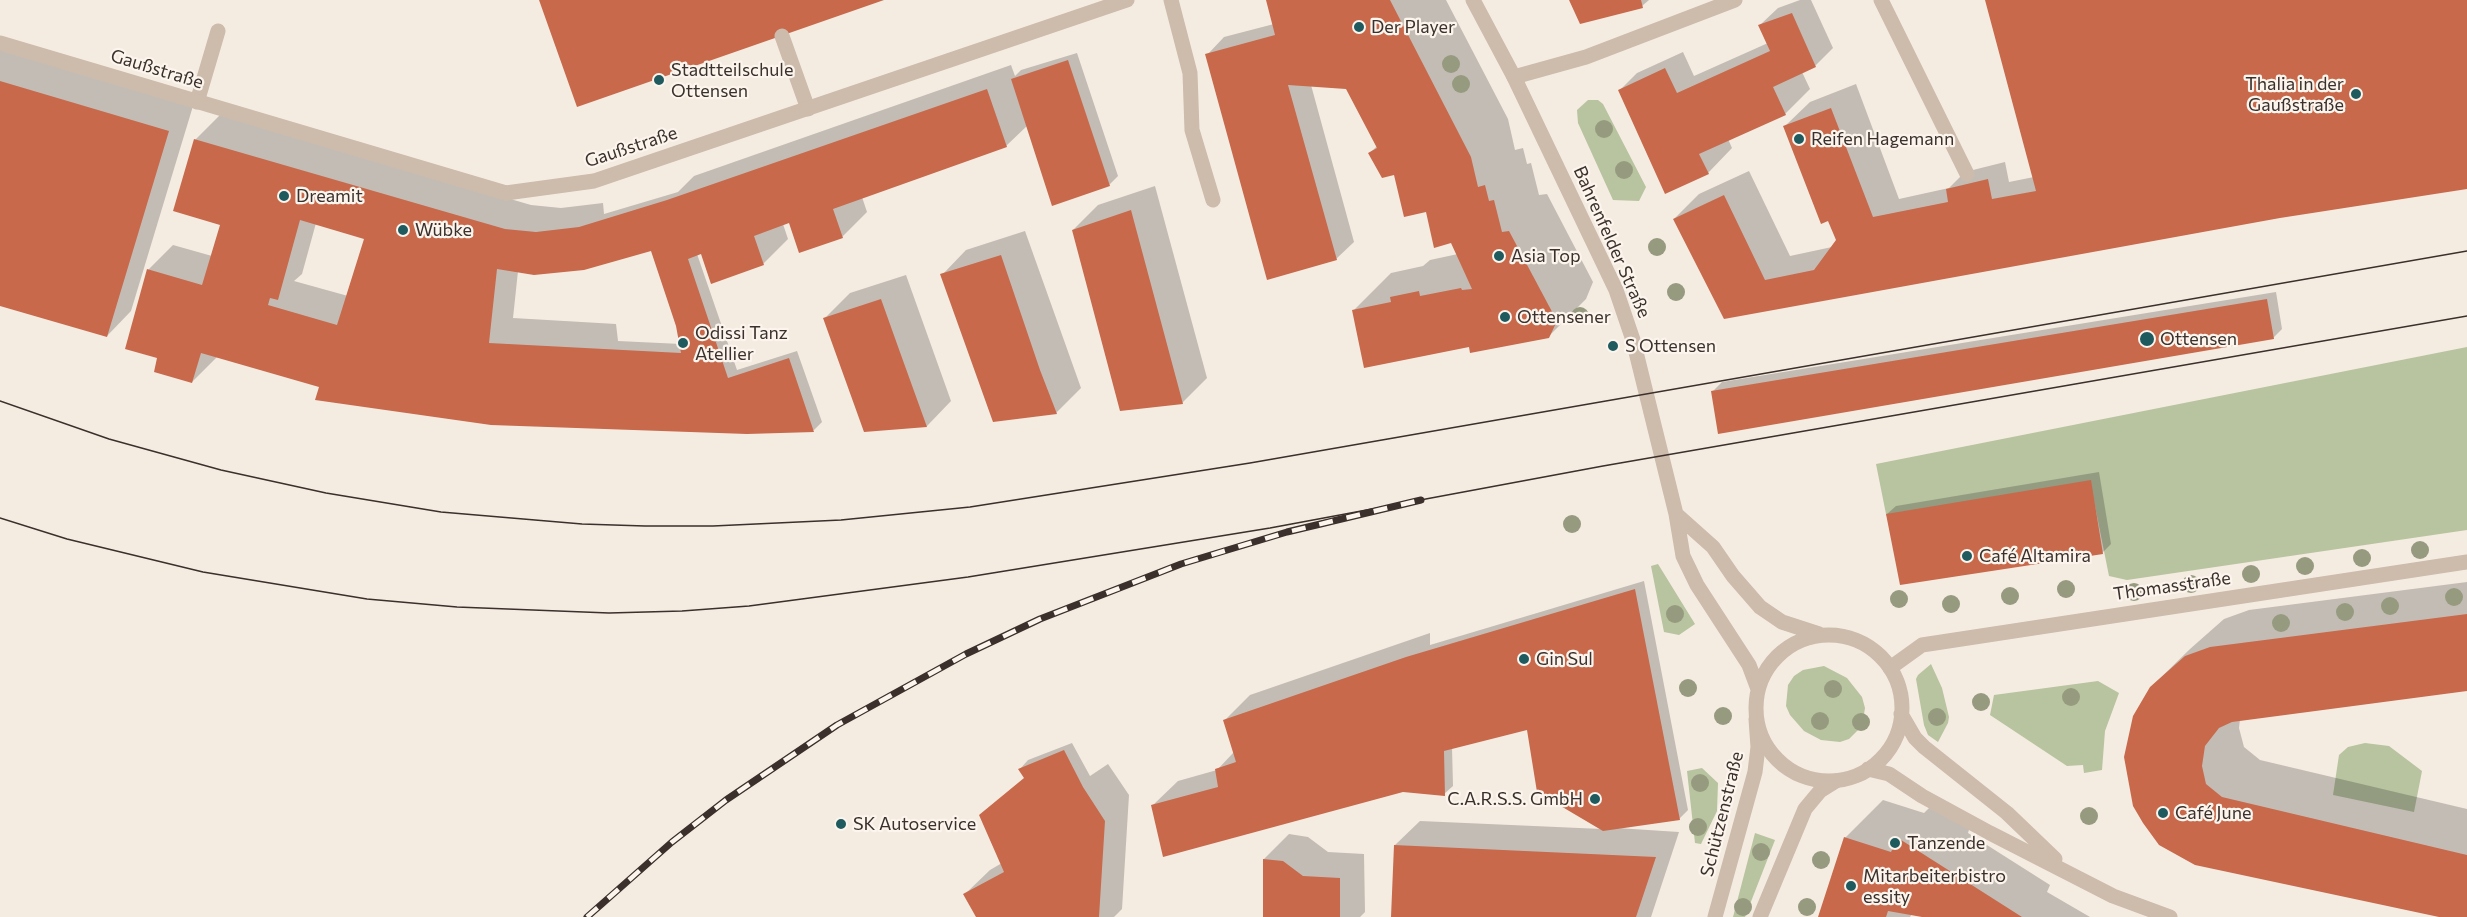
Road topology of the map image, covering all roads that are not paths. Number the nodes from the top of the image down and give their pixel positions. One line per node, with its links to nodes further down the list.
1 (1126, 0): 11 (street, Gaußstraße)
2 (1171, 0): 13 (street)
3 (1473, 0): 9 (street, Bahrenfelder Straße)
4 (1735, 0): 9 (street)
5 (1881, 0): 12 (street)
6 (218, 31): 10 (street)
7 (782, 36): 11 (street)
8 (0, 43): 10 (street, Gaußstraße)
9 (1514, 77): 14 (street, Bahrenfelder Straße)
10 (197, 102): 11 (street, Gaußstraße)
11 (808, 109)
12 (1967, 174)
13 (1213, 200)
14 (1676, 514): 16 (street); 18 (street, Bahrenfelder Straße)
15 (2467, 562): 17 (street, Thomasstraße)
16 (1825, 635): 17 (street); 18 (street)
17 (1890, 668): 19 (street)
18 (1758, 689): 20 (street)
19 (1901, 714): 21 (street); 23 (street)
20 (1756, 719): 22 (street); 24 (street, Schützenstraße)
21 (1868, 769): 22 (street); 23 (street)
22 (1836, 781): 25 (street)
23 (2065, 870): 26 (street)
24 (1715, 917)
25 (1760, 917)
26 (2170, 917)

